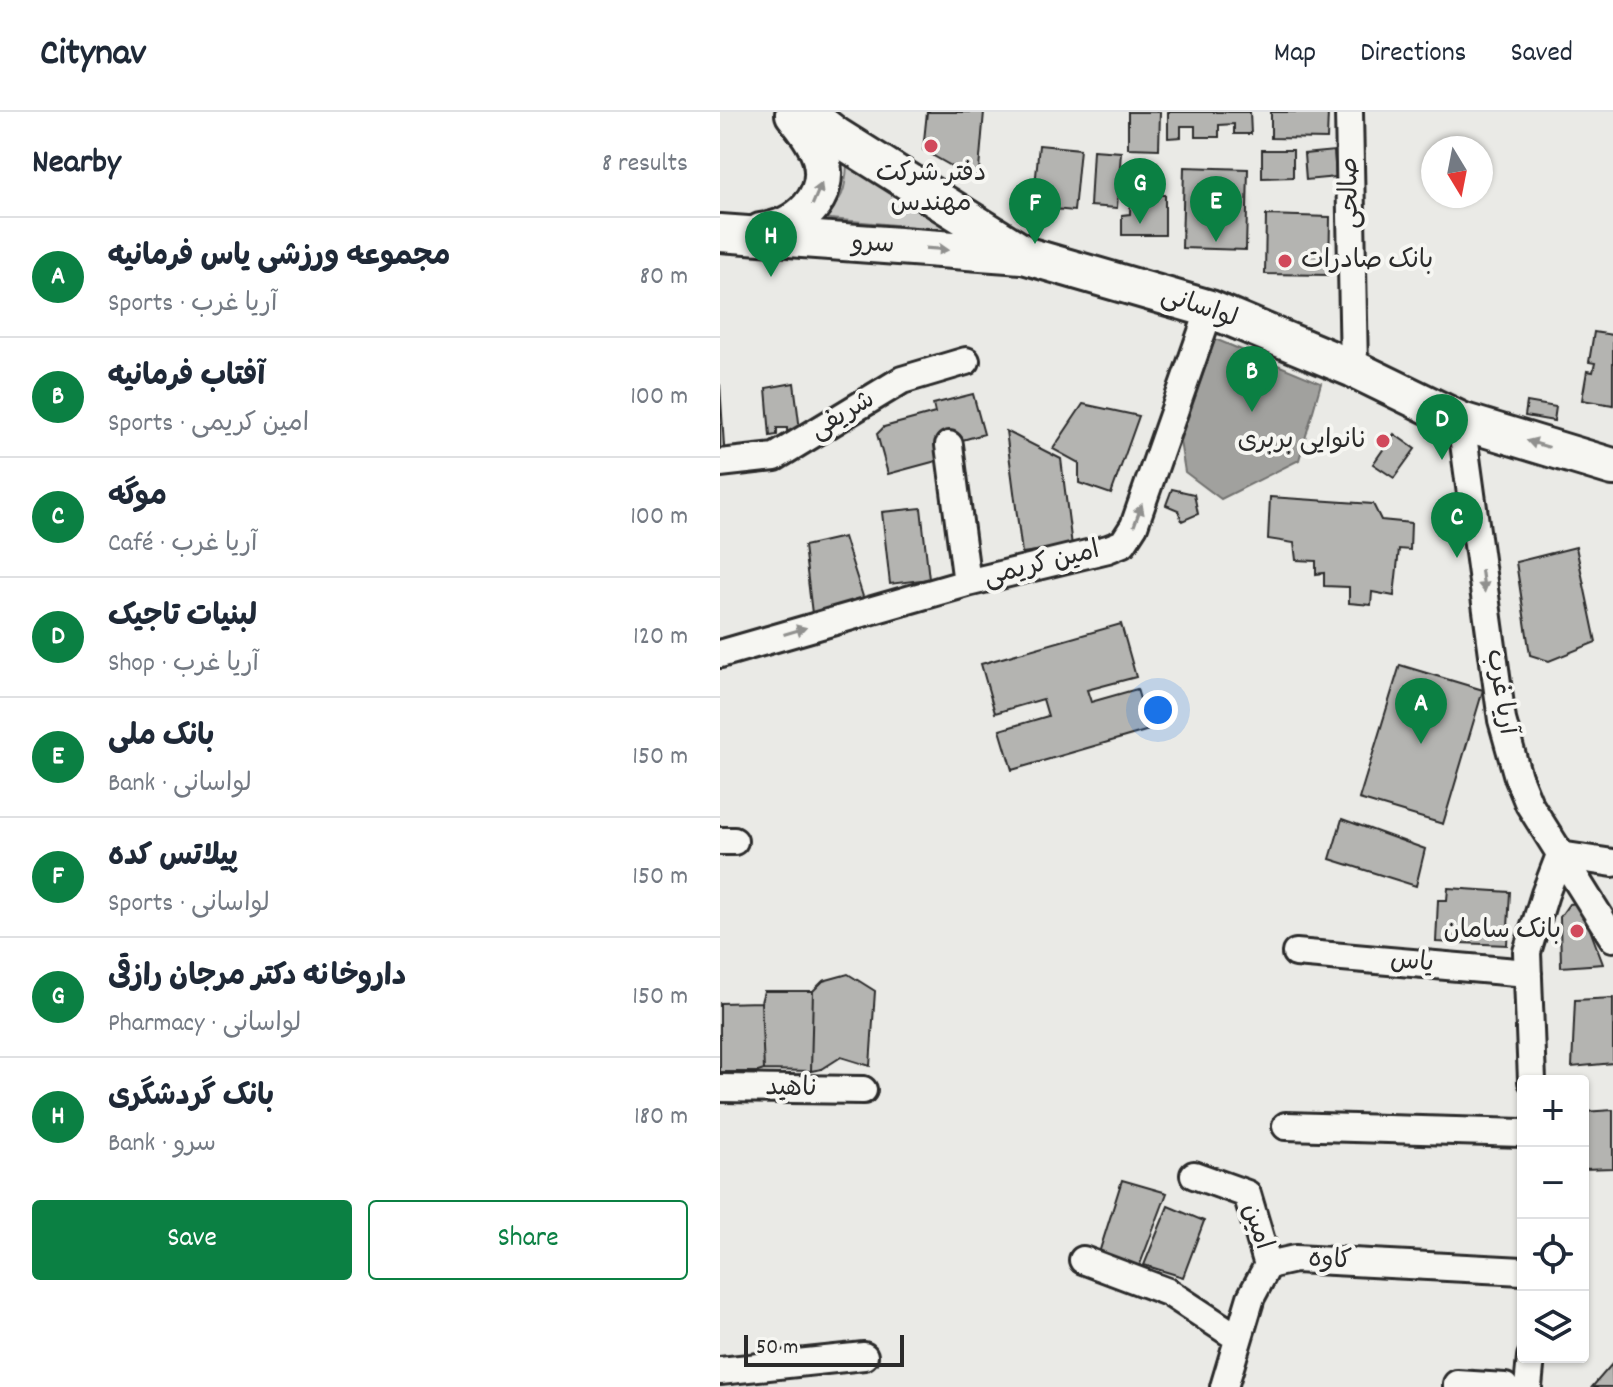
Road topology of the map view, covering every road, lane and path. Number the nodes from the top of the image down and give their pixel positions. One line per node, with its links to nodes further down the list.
1 (793, 112): 4 (main road, one-way to 1)
2 (805, 112): 5 (main road, لواسانی)
3 (1349, 112): 8 (street, صالحی)
4 (724, 234): 5 (main road, سرو, one-way to 5)
5 (1027, 256): 6 (main road, لواسانی)
6 (1210, 309): 8 (main road, لواسانی); 13 (street, امین کریمی, one-way to 6)
7 (966, 361): 11 (street, شریفی)
8 (1354, 369): 9 (main road, لواسانی)
9 (1461, 421): 12 (main road, لواسانی, one-way to 9); 15 (street, آریا غرب, one-way to 15)
10 (949, 445): 13 (street)
11 (720, 463)
12 (1613, 467)
13 (967, 583): 14 (street, امین کریمی, one-way to 13)
14 (720, 654)
15 (1560, 855): 16 (street); 17 (street, آریا غرب); 19 (street)
16 (1613, 863)
17 (1613, 938)
18 (1296, 953): 19 (street, یاس)
19 (1528, 973): 20 (street)
20 (1532, 1075)
21 (720, 1088): 22 (street, ناهید)
22 (863, 1090)
23 (1286, 1126): 24 (street)
24 (1517, 1133)
25 (1194, 1175): 27 (street, امین)
26 (1083, 1260): 29 (street)
27 (1268, 1265): 28 (street, کاوه); 29 (street)
28 (1517, 1271)
29 (1238, 1338): 33 (street)
30 (864, 1356): 32 (street)
31 (1530, 1363): 36 (street)
32 (720, 1371)
33 (1224, 1387)
34 (1457, 1387): 35 (street)
35 (1505, 1387)
36 (1528, 1387)

